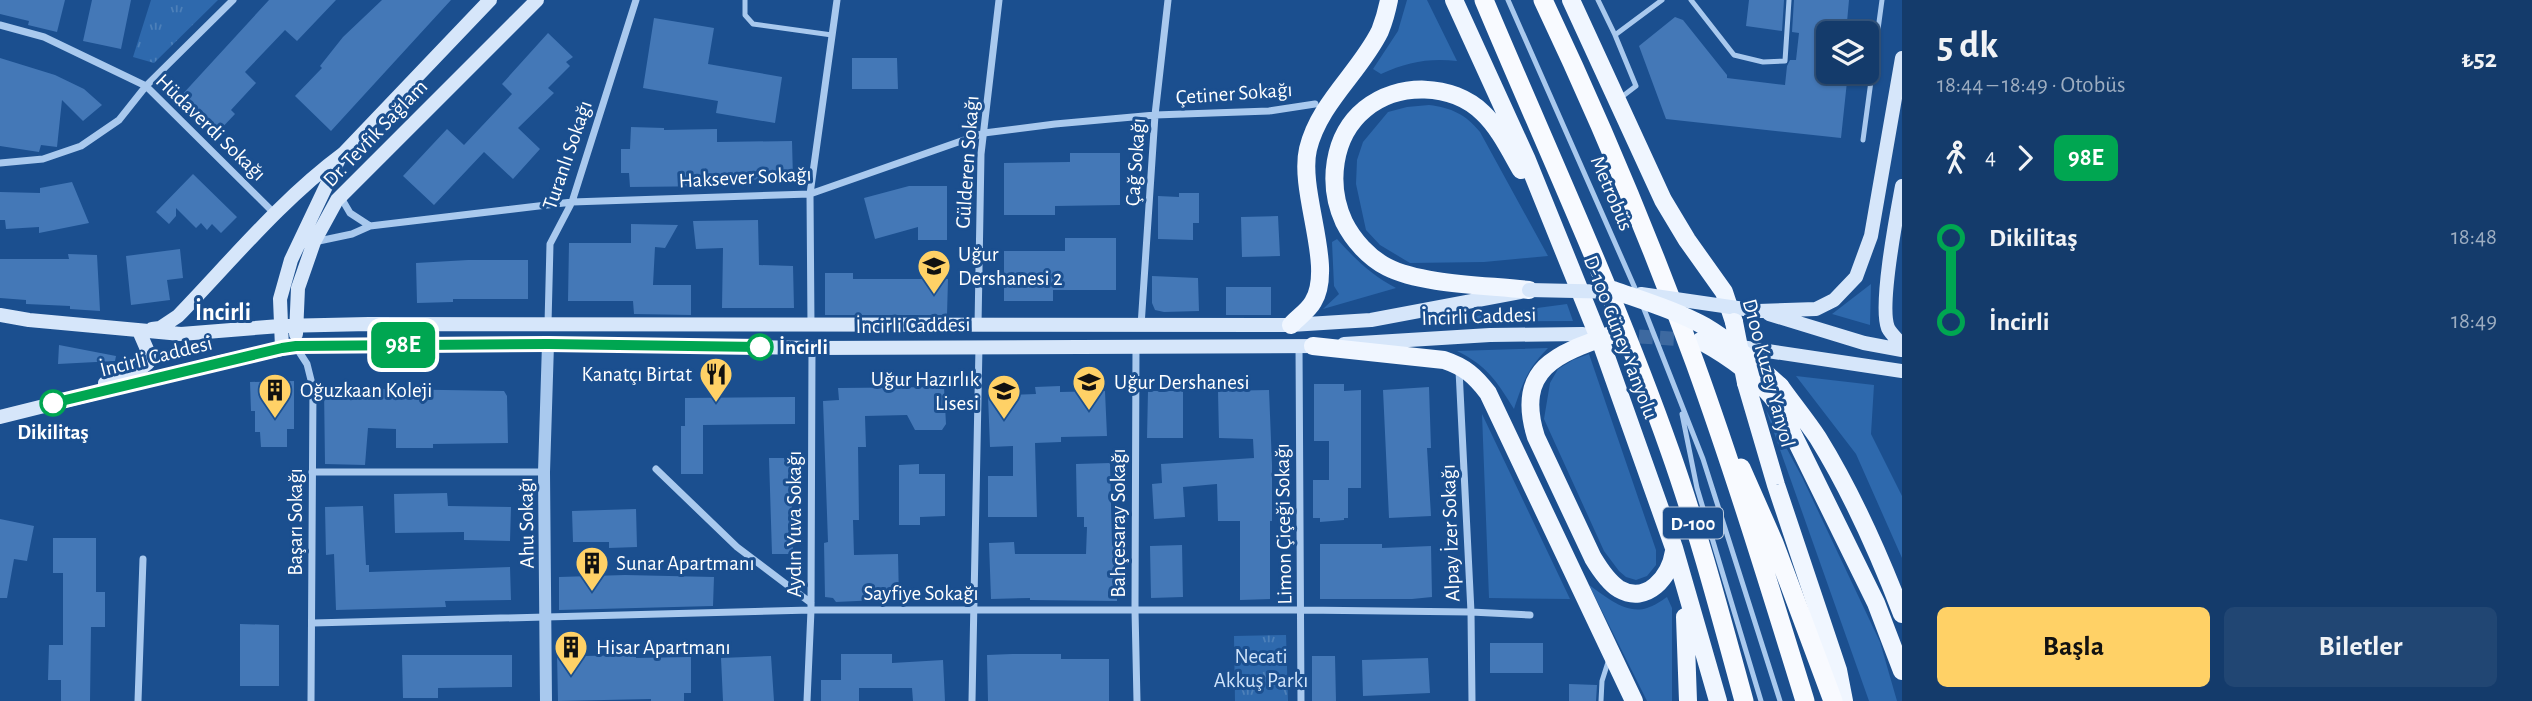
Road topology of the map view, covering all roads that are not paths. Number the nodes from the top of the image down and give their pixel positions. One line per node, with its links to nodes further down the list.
1 (233, 0): 24 (street)
2 (490, 0): 30 (main road)
3 (537, 0): 33 (main road, Dr. Tevfik Sağlam)
4 (636, 0): 36 (street, Turanlı Sokağı)
5 (745, 0): 21 (lane)
6 (837, 0): 21 (street)
7 (999, 0): 28 (street, Gülderen Sokağı)
8 (1168, 0): 27 (street, Çağ Sokağı)
9 (1390, 0): 49 (main road)
10 (1454, 0): 35 (main road, D-100 Güney Yanyolu)
11 (1485, 0): 96 (highway, D-100)
12 (1508, 0): 65 (lane, Metrobüs)
13 (1543, 0): 67 (highway, D-100)
14 (1571, 0): 25 (main road, D100 Kuzey Yanyol)
15 (1598, 0): 22 (lane)
16 (1662, 0): 22 (lane)
17 (1691, 0): 18 (lane)
18 (1789, 0)
19 (1882, 0): 29 (lane)
20 (0, 24): 24 (street, Hüdaverdi Sokağı)
21 (832, 35): 34 (street)
22 (1615, 35): 25 (lane)
23 (1902, 58): 42 (main road)
24 (146, 86): 31 (street); 37 (street, Hüdaverdi Sokağı)
25 (1617, 100): 101 (main road, D100 Kuzey Yanyol, bridge)
26 (1315, 104): 27 (street, Çetiner Sokağı)
27 (1155, 116): 28 (street, Haksever Sokağı); 48 (street, Çağ Sokağı)
28 (984, 133): 34 (street, Haksever Sokağı); 50 (street, Gülderen Sokağı)
29 (1863, 140)
30 (343, 154): 37 (main road); 46 (main road, Dr. Tevfik Sağlam)
31 (0, 163)
32 (1902, 186): 61 (main road)
33 (346, 189): 38 (street); 39 (main road, Dr. Tevfik Sağlam)
34 (810, 194): 36 (street, Haksever Sokağı); 45 (street)
35 (1542, 199): 40 (main road); 71 (main road, D-100 Güney Yanyolu)
36 (572, 202): 38 (street, Haksever Sokağı); 44 (street, Turanlı Sokağı)
37 (276, 215): 51 (main road)
38 (370, 226): 39 (street, Haksever Sokağı)
39 (314, 242): 47 (main road, Dr. Tevfik Sağlam)
40 (1529, 290): 41 (main road, İncirli Caddesi, bridge); 49 (main road, İncirli Caddesi)
41 (1613, 290): 42 (main road, İncirli Caddesi, bridge); 78 (main road, bridge)
42 (1758, 311): 61 (main road)
43 (0, 315): 51 (main road, İncirli Caddesi)
44 (548, 324): 45 (main road, İncirli Caddesi); 47 (main road, İncirli Caddesi); 55 (main road)
45 (811, 325): 50 (main road, İncirli Caddesi)
46 (280, 326): 47 (main road, İncirli Caddesi); 51 (main road, İncirli Caddesi); 59 (main road, Dr. Tevfik Sağlam)
47 (296, 326): 59 (main road, Dr. Tevfik Sağlam)
48 (1141, 326): 49 (main road, İncirli Caddesi); 50 (main road, İncirli Caddesi)
49 (1290, 326)
50 (978, 327)
51 (139, 331): 64 (main road)
52 (1583, 334): 58 (main road, İncirli Caddesi)
53 (1614, 334): 71 (main road)
54 (1697, 341): 63 (main road); 83 (main road)
55 (548, 344): 59 (main road, İncirli Caddesi); 60 (main road, İncirli Caddesi); 70 (street, Ahu Sokağı)
56 (979, 345): 57 (main road, İncirli Caddesi); 60 (main road, İncirli Caddesi); 76 (street)
57 (1136, 345): 58 (main road, İncirli Caddesi); 74 (street, Bahçesaray Sokağı)
58 (1306, 346): 62 (main road); 75 (street, Limon Çiçeği Sokağı)
59 (289, 347): 64 (main road, İncirli Caddesi); 69 (street, Başarı Sokağı)
60 (812, 348): 73 (street, Aydın Yuva Sokağı)
61 (1902, 348)
62 (1458, 364): 77 (street, Alpay İzer Sokağı); 82 (main road)
63 (1902, 371)
64 (77, 397): 66 (main road, İncirli Caddesi)
65 (1679, 402): 97 (lane, Metrobüs); 98 (lane, Metrobüs)
66 (0, 417)
67 (1720, 435): 99 (highway, D-100); 100 (highway)
68 (656, 469): 73 (street)
69 (312, 471): 70 (street); 81 (street, Başarı Sokağı)
70 (544, 472): 80 (street, Ahu Sokağı)
71 (1674, 548): 94 (main road); 95 (main road, D-100 Güney Yanyolu)
72 (143, 559): 84 (street)
73 (811, 606): 76 (street, Sayfiye Sokağı); 80 (street, Sayfiye Sokağı); 87 (street, Aydın Yuva Sokağı)
74 (1135, 610): 75 (street, Sayfiye Sokağı); 76 (street, Sayfiye Sokağı); 89 (street, Bahçesaray Sokağı)
75 (1302, 610): 77 (street, Sayfiye Sokağı); 90 (street, Limon Çiçeği Sokağı)
76 (974, 611): 88 (street)
77 (1471, 612): 79 (street, Sayfiye Sokağı); 91 (street, Alpay İzer Sokağı)
78 (1902, 614)
79 (1530, 615)
80 (546, 617): 81 (street, Sayfiye Sokağı); 86 (street, Ahu Sokağı)
81 (313, 624): 85 (street, Başarı Sokağı)
82 (1612, 653): 92 (lane); 93 (main road)
83 (1902, 671)
84 (138, 701)
85 (311, 701)
86 (546, 701)
87 (807, 701)
88 (972, 701)
89 (1138, 701)
90 (1301, 701)
91 (1472, 701)
92 (1601, 701)
93 (1634, 701)
94 (1688, 701)
95 (1718, 701)
96 (1744, 701)
97 (1761, 701)
98 (1780, 701)
99 (1805, 701)
100 (1833, 701)
101 (1844, 701)

